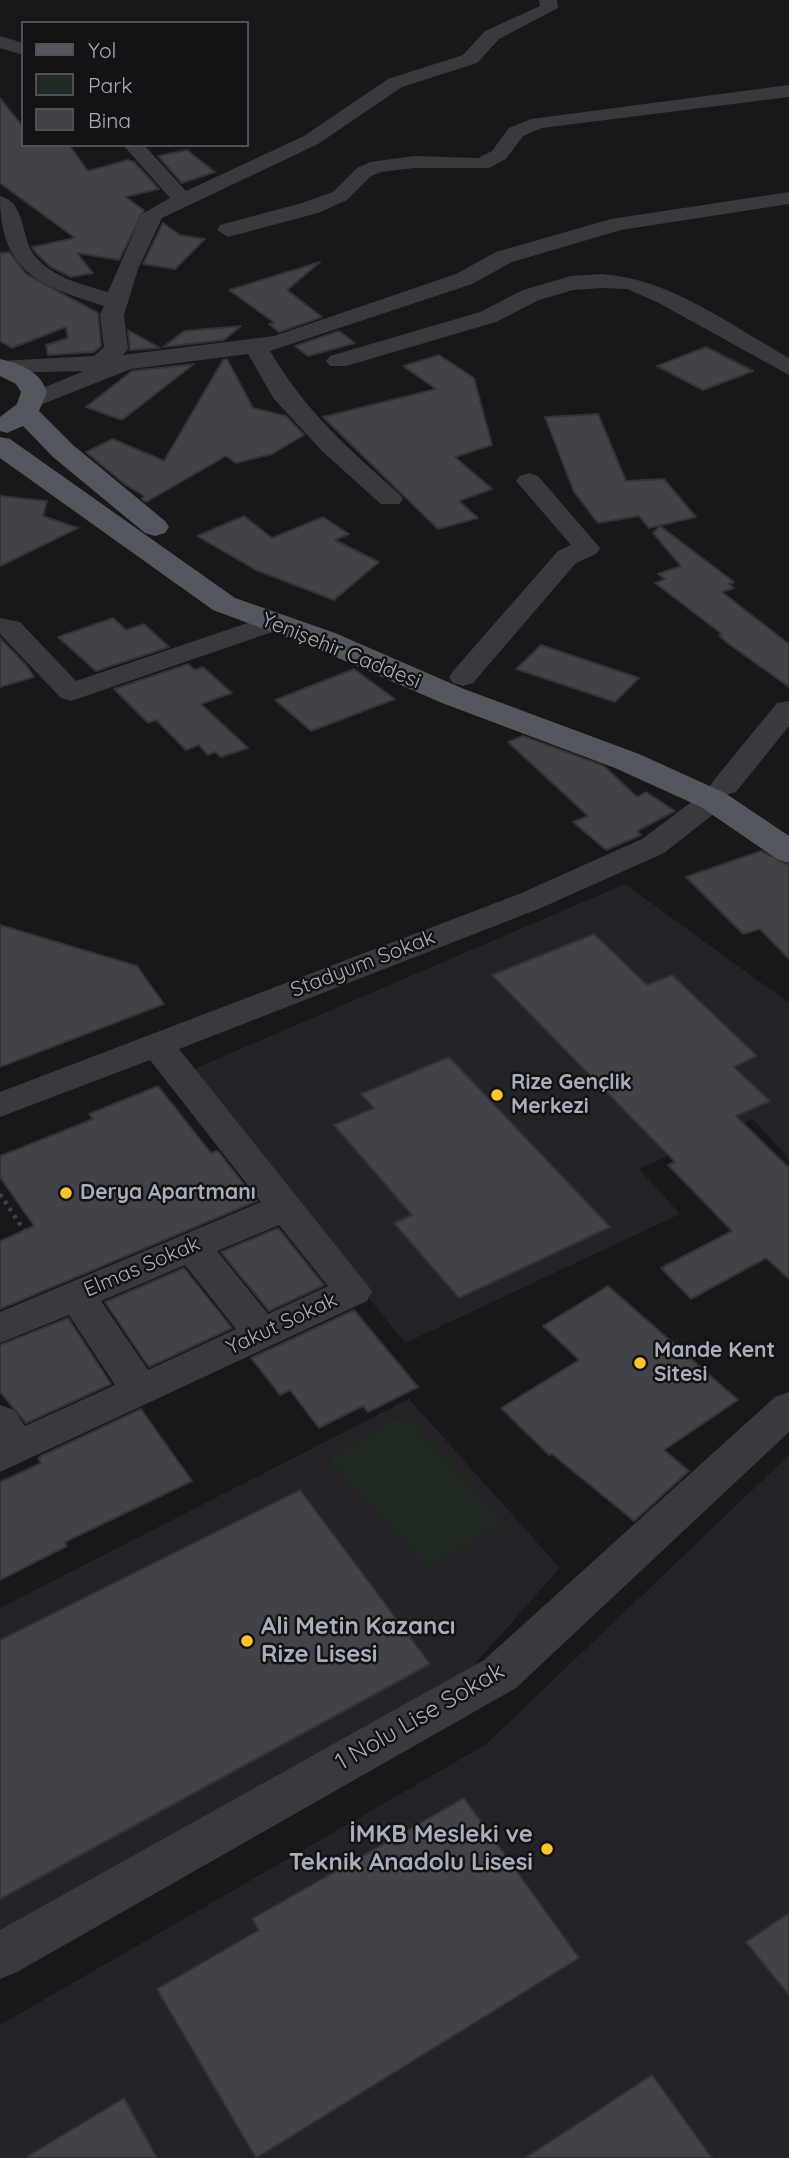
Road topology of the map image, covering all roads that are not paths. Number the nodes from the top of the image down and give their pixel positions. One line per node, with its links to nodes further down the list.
1 (548, 0): 7 (street)
2 (0, 42): 3 (street)
3 (21, 48)
4 (789, 91): 9 (street)
5 (135, 147): 7 (street)
6 (789, 198): 11 (street)
7 (183, 200): 10 (street)
8 (0, 202): 10 (street)
9 (228, 230)
10 (116, 302): 13 (street)
11 (255, 345): 13 (street); 19 (street)
12 (338, 361): 15 (street)
13 (114, 362): 14 (street); 16 (street)
14 (1, 367): 16 (main road, Yenişehir Caddesi)
15 (789, 368)
16 (20, 414): 22 (main road, Yenişehir Caddesi)
17 (0, 446): 20 (main road, Yenişehir Caddesi)
18 (529, 481): 22 (street)
19 (390, 499)
20 (274, 622): 21 (street); 24 (main road, Yenişehir Caddesi)
21 (0, 626)
22 (463, 677): 24 (main road, Yenişehir Caddesi)
23 (787, 709): 24 (street, Stadyum Sokak)
24 (719, 793): 25 (main road); 26 (main road); 27 (street, Stadyum Sokak)
25 (789, 821)
26 (789, 852)
27 (155, 1044): 28 (street, Stadyum Sokak); 29 (street, Yakut Sokak)
28 (0, 1105)
29 (285, 1206): 30 (street, Elmas Sokak); 33 (street, Yakut Sokak)
30 (191, 1246): 31 (street, Elmas Sokak); 33 (street)
31 (72, 1296): 32 (street, Elmas Sokak); 34 (street)
32 (0, 1328)
33 (262, 1333): 34 (street, Yakut Sokak)
34 (140, 1390): 36 (street, Yakut Sokak)
35 (789, 1408): 37 (street, 1 Nolu Lise Sokak)
36 (6, 1442)
37 (0, 1956)

